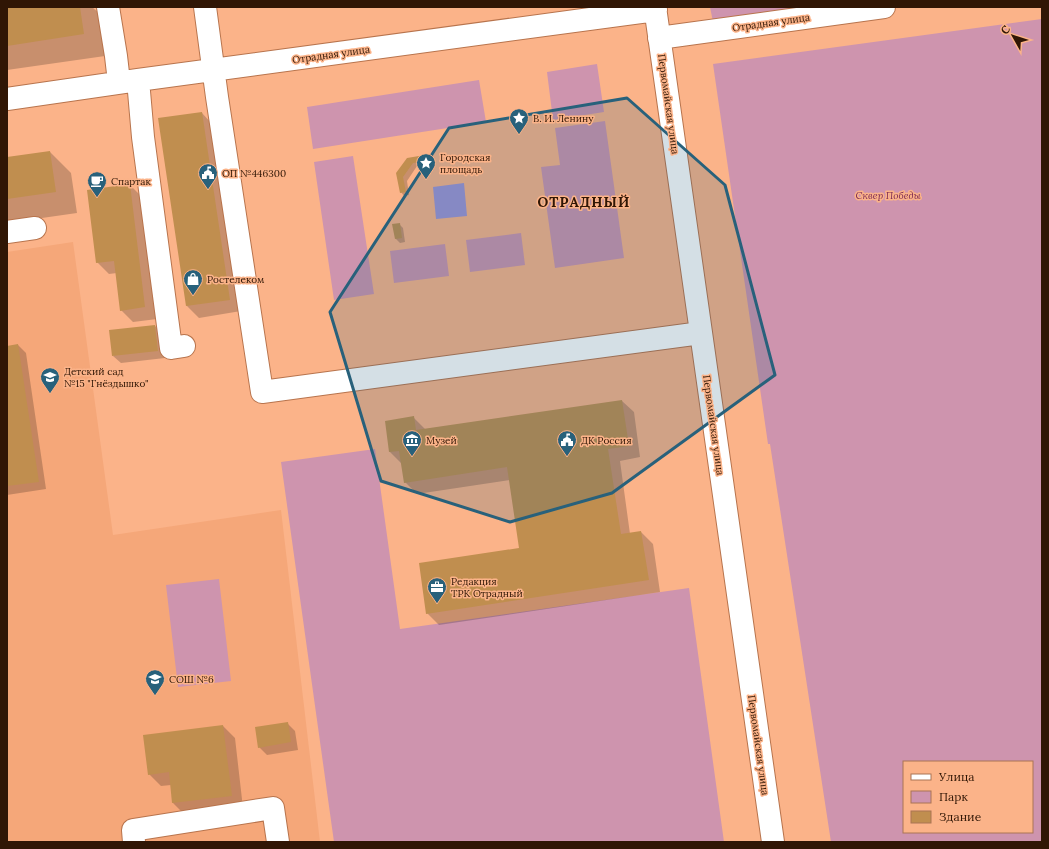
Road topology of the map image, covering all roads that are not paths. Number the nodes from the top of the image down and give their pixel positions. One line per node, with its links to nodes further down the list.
1 (108, 7): 7 (street)
2 (205, 7): 6 (street)
3 (884, 7): 5 (street, Отрадная улица)
4 (656, 8): 5 (street, Первомайская улица); 6 (street, Отрадная улица)
5 (659, 38): 11 (street, Первомайская улица)
6 (214, 70): 7 (street, Отрадная улица); 11 (street)
7 (129, 81): 8 (street, Отрадная улица); 12 (street)
8 (7, 99)
9 (35, 228): 10 (street)
10 (7, 232)
11 (701, 333): 15 (street, Первомайская улица)
12 (184, 346)
13 (134, 842): 14 (street)
14 (278, 842)
15 (773, 842)

